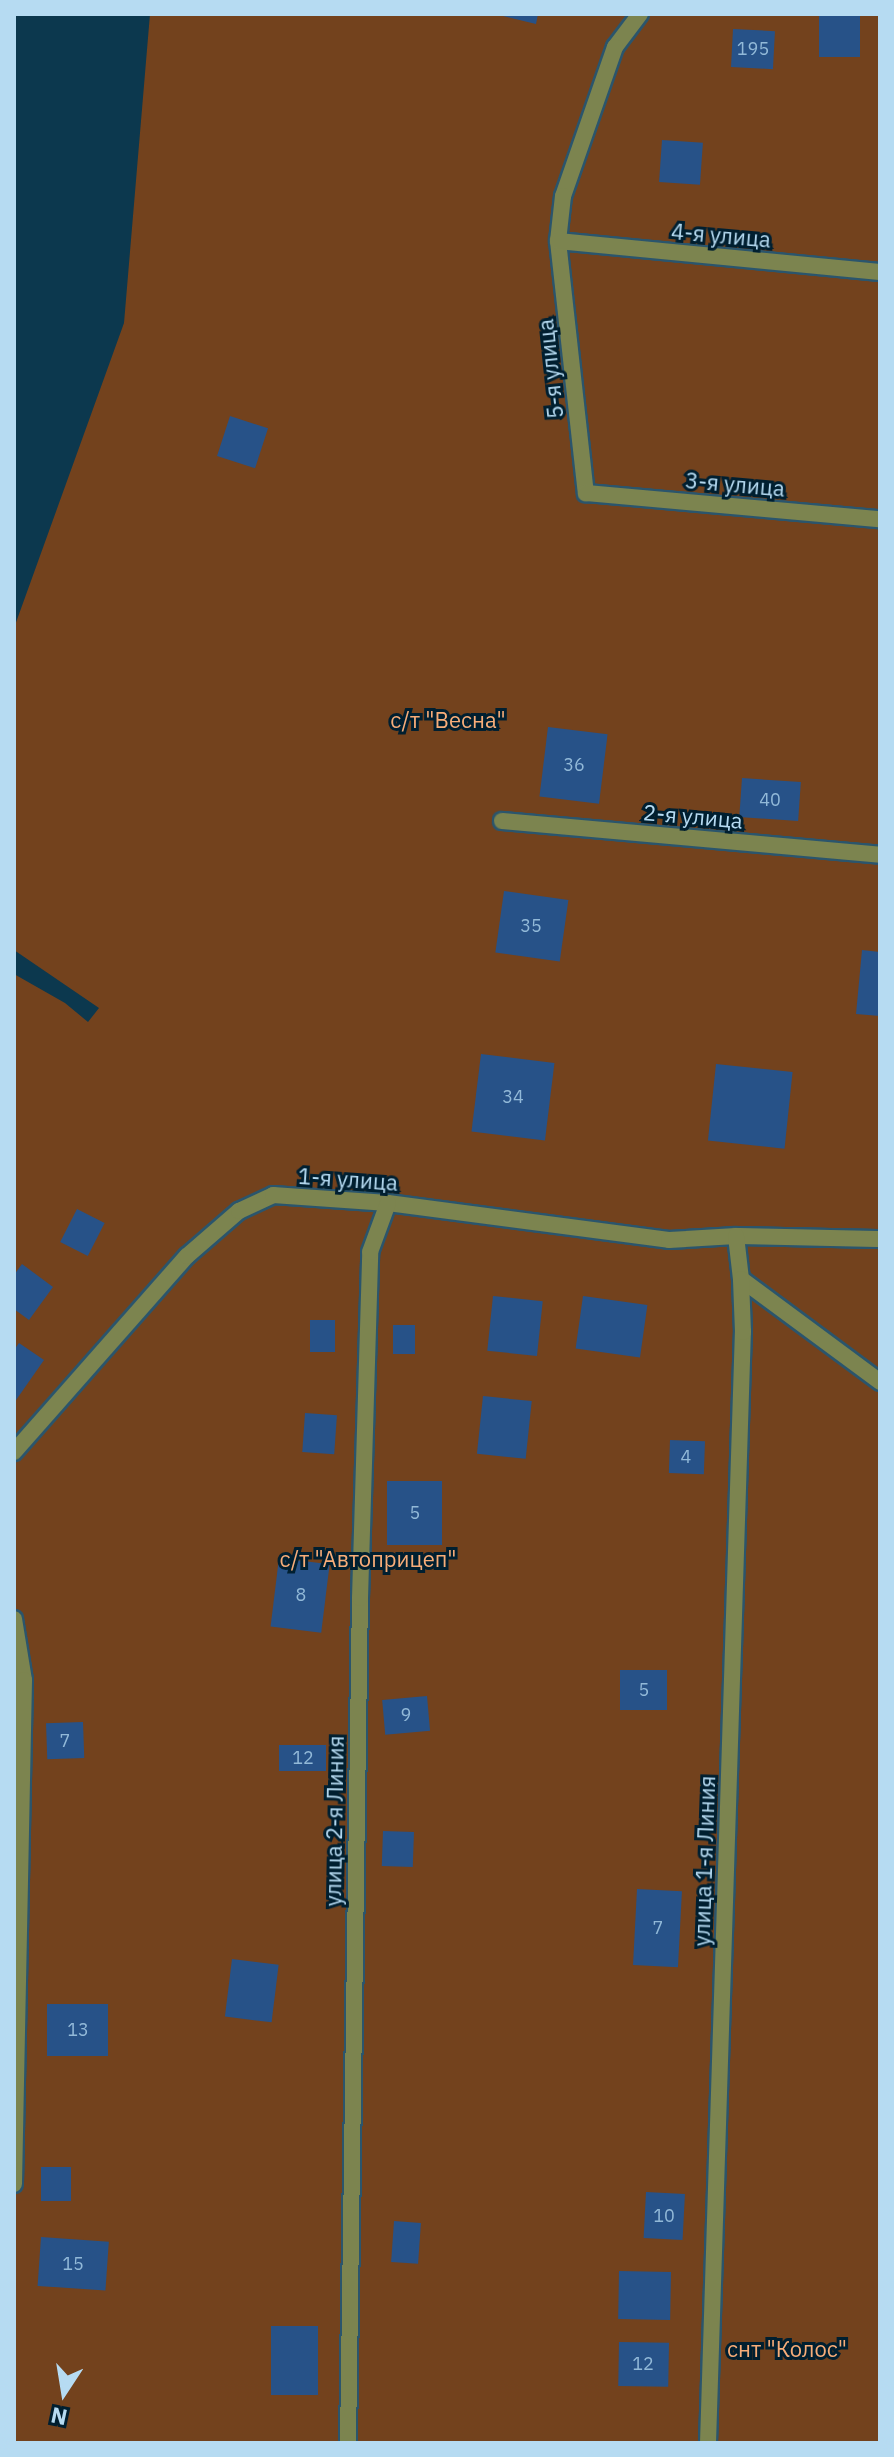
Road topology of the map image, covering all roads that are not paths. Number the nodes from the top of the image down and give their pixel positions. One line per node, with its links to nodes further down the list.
1 (640, 14): 2 (street, 5-я улица)
2 (558, 241): 3 (street, 4-я улица); 4 (street, 5-я улица)
3 (880, 272)
4 (586, 493): 5 (street, 3-я улица)
5 (880, 519)
6 (502, 821): 7 (street, 2-я улица)
7 (880, 855)
8 (388, 1203): 9 (street, 1-я улица); 13 (street, 1-я улица); 16 (street, улица 2-я Линия)
9 (736, 1236): 10 (street, 1-я улица); 11 (street)
10 (880, 1239)
11 (741, 1279): 12 (street); 17 (street, улица 1-я Линия)
12 (880, 1382)
13 (14, 1452)
14 (14, 1619): 15 (street)
15 (14, 2184)
16 (348, 2443)
17 (708, 2443)

